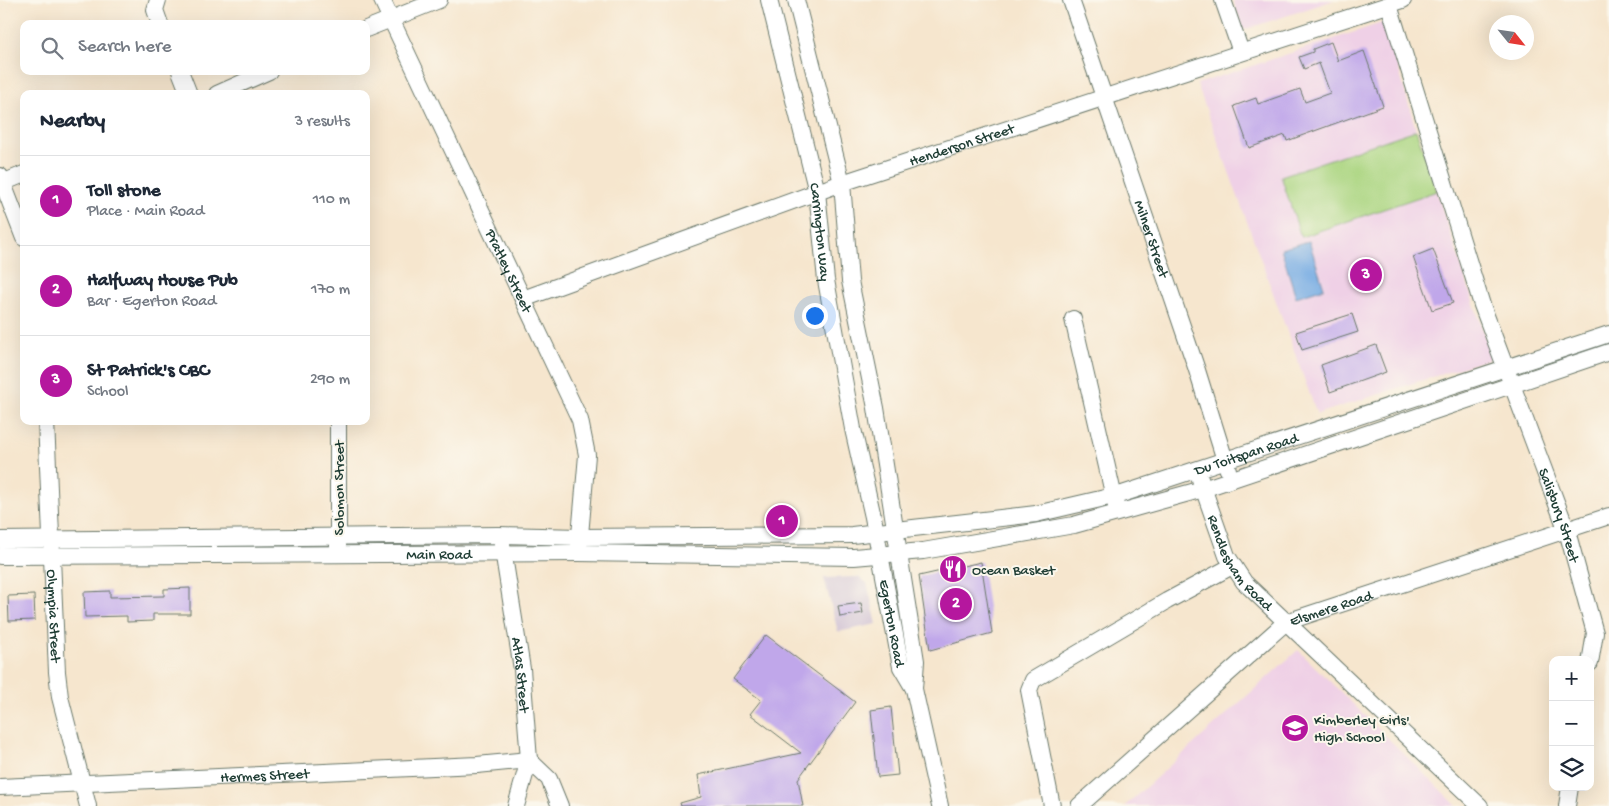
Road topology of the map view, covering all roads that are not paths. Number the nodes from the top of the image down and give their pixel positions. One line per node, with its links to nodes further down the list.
1 (158, 0): 10 (street)
2 (382, 0): 9 (street, Pratley Street)
3 (439, 0): 9 (street)
4 (769, 0): 21 (street, Carrington Way)
5 (796, 0): 20 (street, Carrington Way)
6 (1071, 0): 17 (street, Milner Street)
7 (1223, 0): 12 (street)
8 (1396, 2): 12 (street, Henderson Street); 27 (street, Salisbury Street)
9 (390, 19): 11 (street); 23 (street, Pratley Street)
10 (159, 20)
11 (370, 27)
12 (1241, 52): 17 (street, Henderson Street)
13 (182, 75): 15 (street)
14 (260, 75): 16 (street)
15 (187, 90)
16 (226, 90)
17 (1104, 98): 20 (street, Henderson Street); 31 (street, Milner Street)
18 (20, 175): 19 (street)
19 (1, 181): 22 (street)
20 (842, 183): 21 (street, Henderson Street); 38 (street, Carrington Way)
21 (817, 192): 23 (street, Henderson Street); 40 (street, Carrington Way)
22 (20, 228)
23 (523, 299): 44 (street, Pratley Street)
24 (1073, 319): 35 (street)
25 (1609, 334): 27 (street, Du Toitspan Road)
26 (1609, 352): 28 (street, Du Toitspan Road)
27 (1506, 369): 28 (street, Salisbury Street); 31 (street, Du Toitspan Road)
28 (1512, 385): 33 (street, Du Toitspan Road); 39 (street, Salisbury Street)
29 (46, 425): 45 (street, Olympia Street)
30 (338, 425): 42 (street, Solomon Street)
31 (1224, 462): 32 (street, Du Toitspan Road); 33 (street, Milner Street)
32 (1198, 469): 34 (street, Rendlesham Road); 35 (street, Du Toitspan Road)
33 (1231, 480): 34 (street, Du Toitspan Road)
34 (1203, 489): 36 (street, Du Toitspan Road); 51 (street, Rendlesham Road)
35 (1113, 497): 36 (street); 38 (street, Du Toitspan Road)
36 (1119, 513): 46 (street, Du Toitspan Road)
37 (1609, 516): 39 (street, Elsmere Road)
38 (894, 531): 40 (street, Du Toitspan Road); 46 (street, Carrington Way)
39 (1567, 531): 52 (street, Elsmere Road); 53 (street, Salisbury Street)
40 (875, 534): 44 (street, Main Road); 48 (street, Carrington Way)
41 (499, 535): 42 (street, Main Road); 44 (street, Main Road); 47 (street, Atlas Street)
42 (337, 537): 45 (street, Main Road); 49 (street, Solomon Street)
43 (0, 540): 45 (street, Main Road)
44 (579, 545): 47 (street, Main Road); 48 (street, Main Road)
45 (50, 547): 49 (street, Main Road); 50 (street, Main Road); 57 (street, Olympia Street)
46 (898, 552): 48 (street, Du Toitspan Road); 55 (street, Egerton Road)
47 (504, 553): 49 (street, Main Road); 56 (street, Atlas Street)
48 (878, 554): 55 (street, Egerton Road)
49 (339, 555)
50 (0, 556)
51 (1232, 566): 52 (street, Rendlesham Road); 64 (street)
52 (1286, 622): 65 (street, Elsmere Road); 66 (street, Rendlesham Road)
53 (1602, 635): 54 (street, Salisbury Street)
54 (1593, 656)
55 (914, 689): 63 (street, Egerton Road)
56 (529, 760): 57 (street, Hermes Street); 61 (street); 62 (street)
57 (82, 783): 58 (street, Hermes Street); 60 (street, Olympia Street)
58 (0, 787)
59 (1569, 791): 67 (street)
60 (88, 806)
61 (516, 806)
62 (560, 806)
63 (940, 806)
64 (1052, 806)
65 (1079, 806)
66 (1480, 806)
67 (1567, 806)

